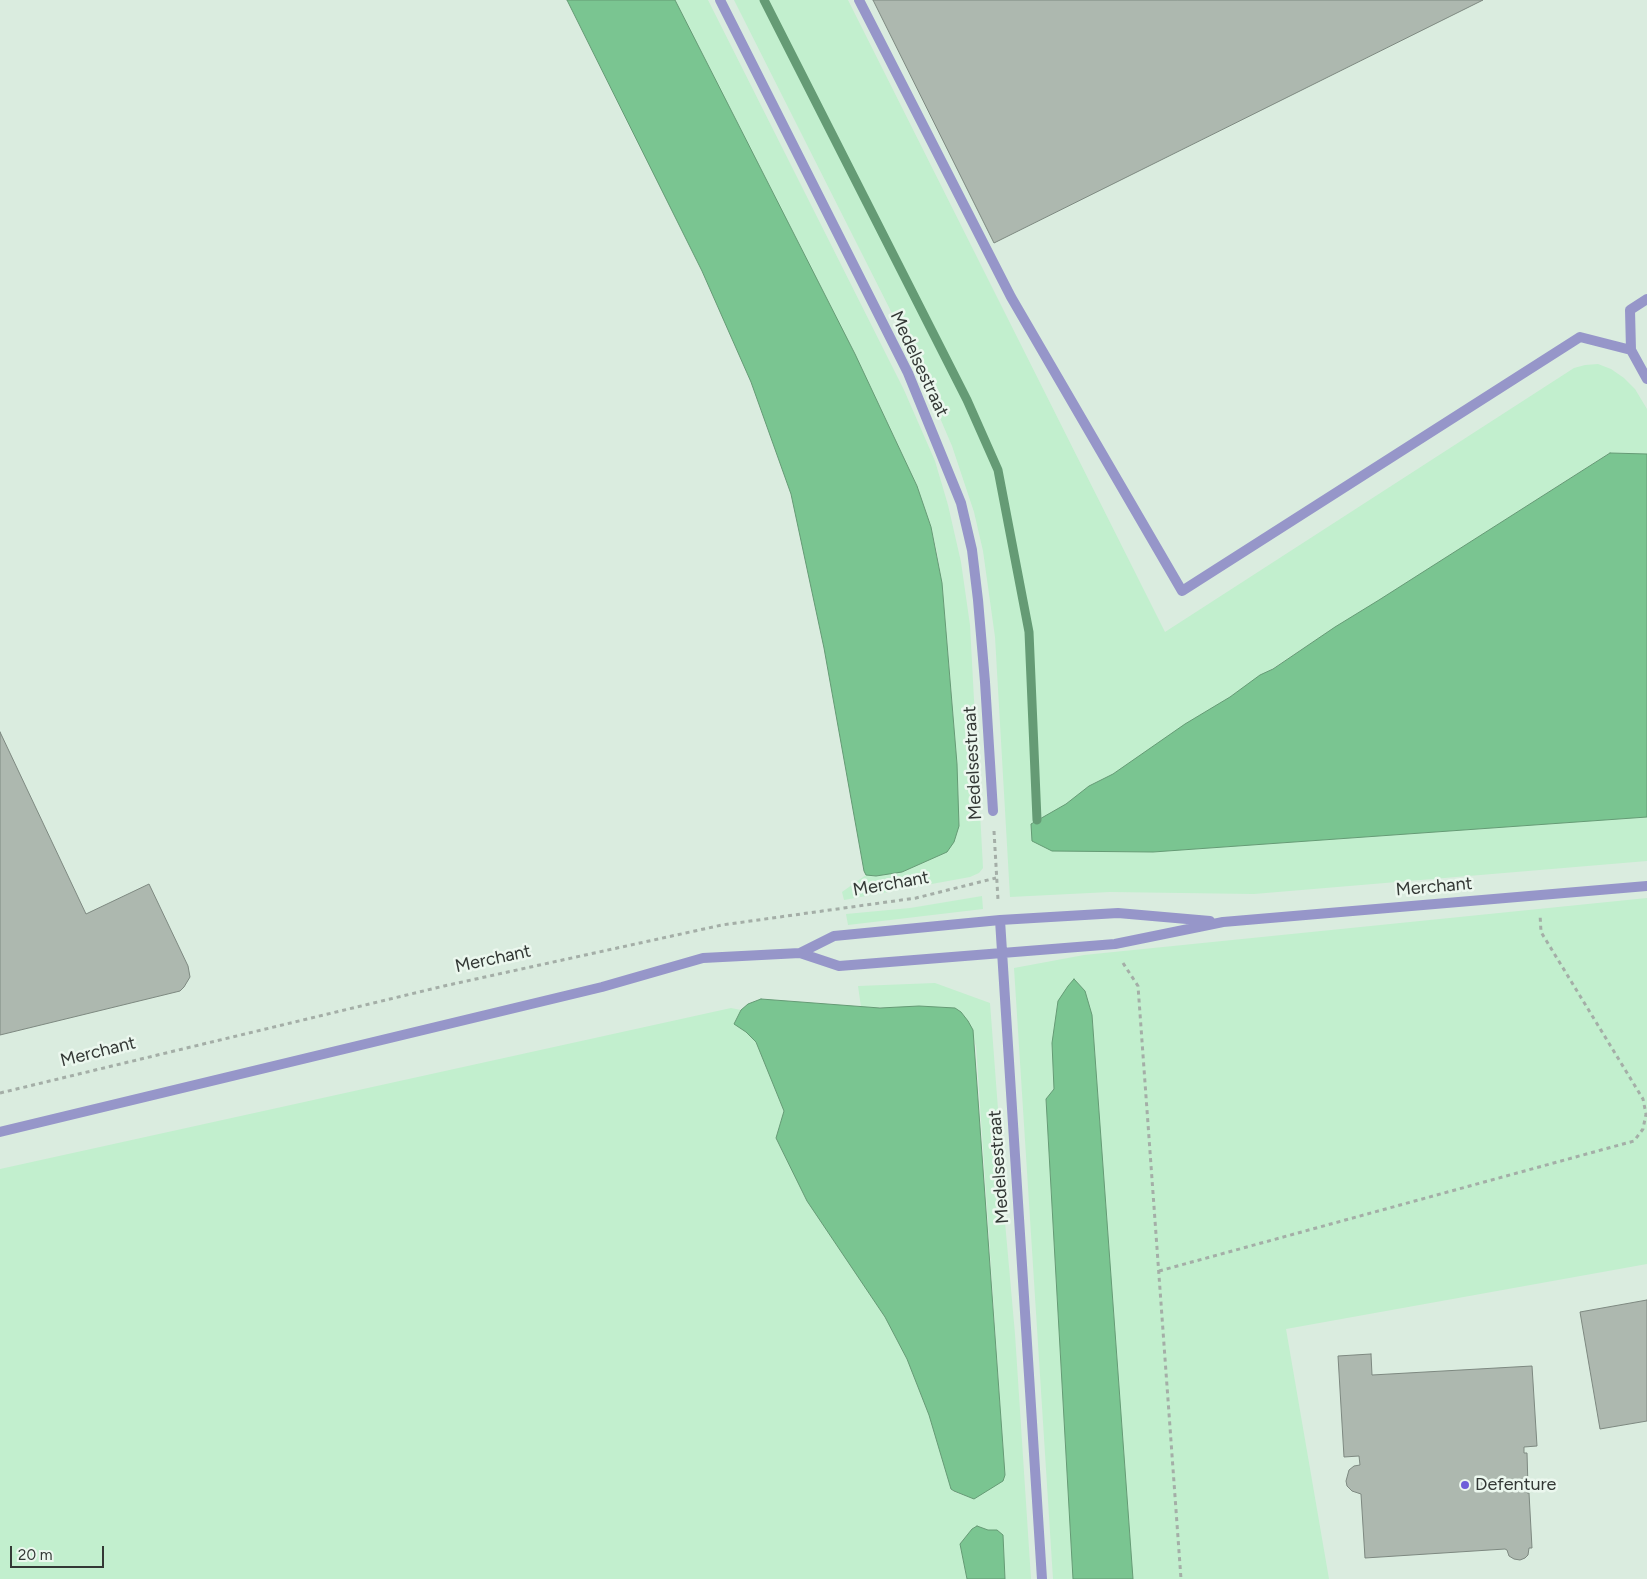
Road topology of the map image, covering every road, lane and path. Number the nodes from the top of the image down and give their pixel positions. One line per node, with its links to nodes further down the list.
1 (720, 0): 6 (street, Medelsestraat)
2 (859, 0): 4 (street)
3 (1647, 299): 4 (street)
4 (1632, 350): 5 (street)
5 (1647, 379)
6 (993, 811): 7 (path, Medelsestraat)
7 (996, 878): 10 (path, Medelsestraat); 15 (path, Merchant)
8 (1647, 886): 9 (street, Merchant)
9 (1538, 894): 11 (street, Merchant); 17 (path)
10 (1000, 920): 11 (street); 13 (street); 14 (street, Medelsestraat)
11 (1223, 922): 12 (street)
12 (1118, 942): 14 (street); 17 (path)
13 (800, 953): 14 (street); 16 (street)
14 (1001, 953): 18 (street, Medelsestraat)
15 (0, 1093)
16 (0, 1132)
17 (1159, 1272): 19 (path)
18 (1042, 1579)
19 (1181, 1579)

